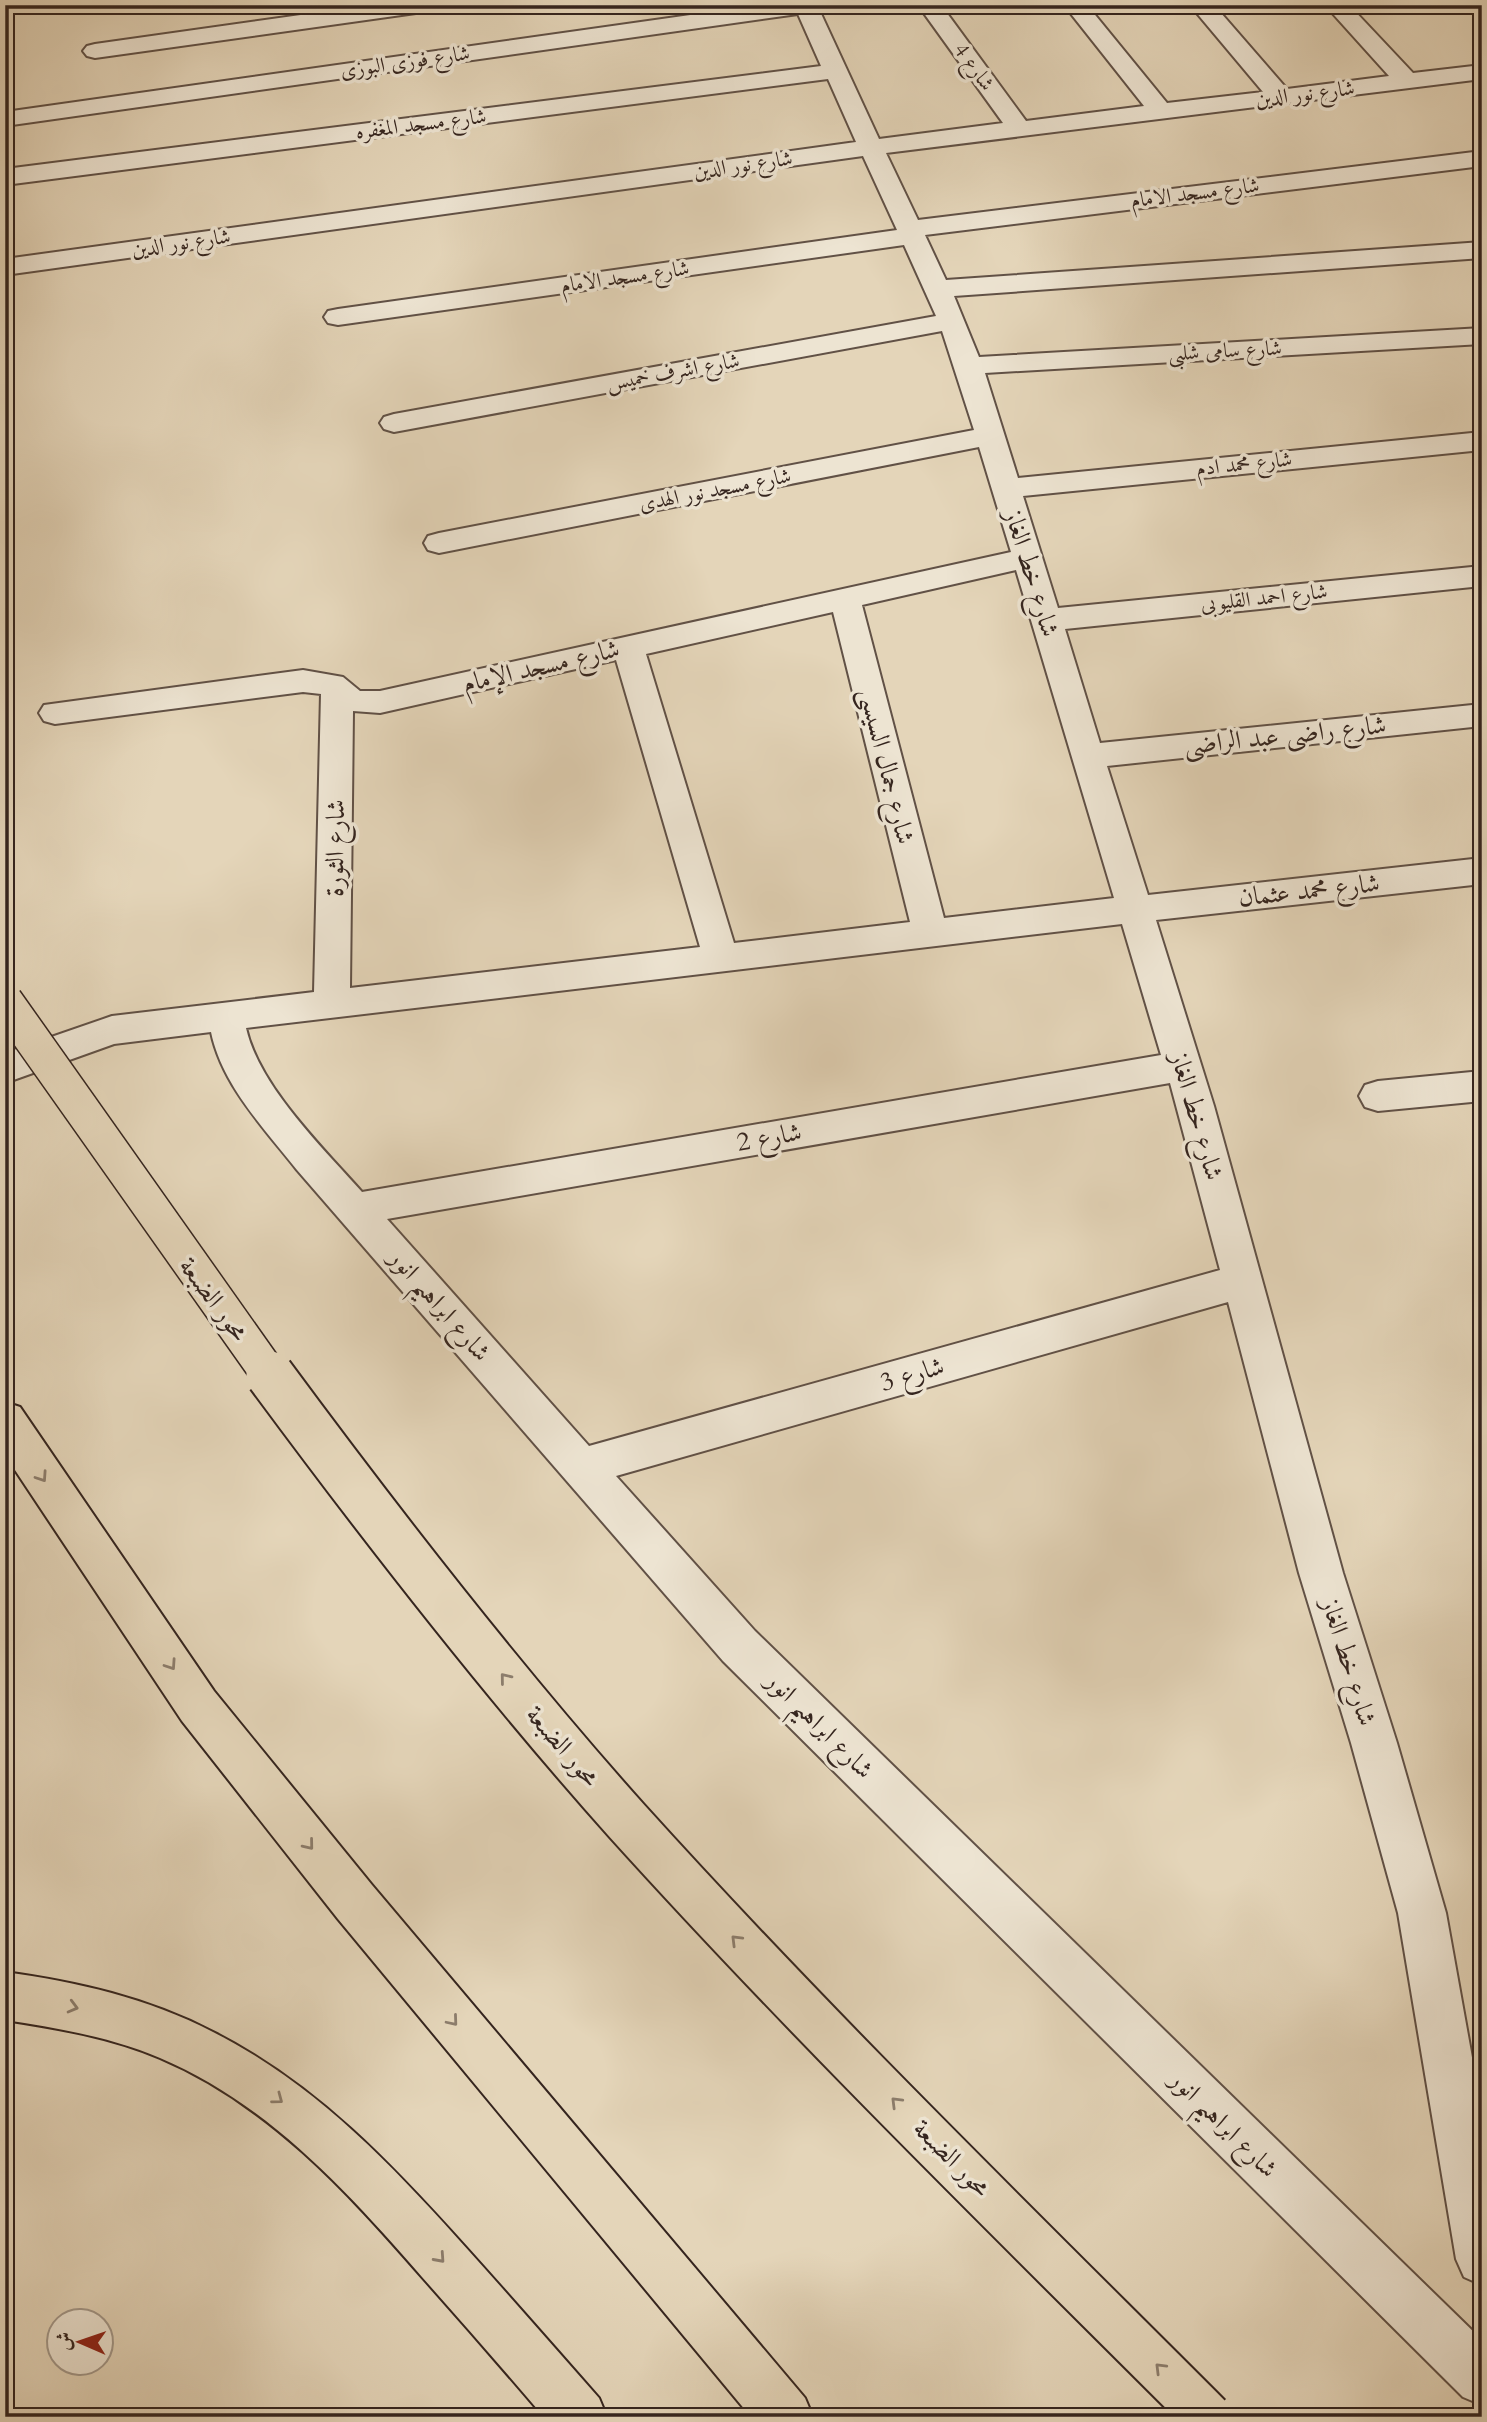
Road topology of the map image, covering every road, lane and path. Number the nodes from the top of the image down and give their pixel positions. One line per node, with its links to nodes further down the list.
1 (423, 5): 7 (street)
2 (929, 5): 14 (street, شارع 4)
3 (1075, 5): 12 (street)
4 (1201, 5): 11 (street)
5 (1336, 5): 10 (street)
6 (805, 6): 8 (street, شارع خط الغاز); 13 (street, شارع فوزى البوزى)
7 (95, 51)
8 (836, 71): 15 (street, شارع خط الغاز); 17 (street, شارع مسجد المغفره)
9 (1482, 72): 10 (street, شارع نور الدين)
10 (1407, 81): 11 (street, شارع نور الدين)
11 (1280, 97): 12 (street, شارع نور الدين)
12 (1161, 112): 14 (street, شارع نور الدين)
13 (5, 119)
14 (1020, 129): 15 (street, شارع نور الدين)
15 (871, 147): 18 (street, شارع خط الغاز); 20 (street, شارع نور الدين)
16 (1482, 158): 18 (street, شارع مسجد الامام)
17 (5, 177)
18 (911, 232): 21 (street, شارع خط الغاز); 22 (street, شارع مسجد الامام)
19 (1482, 250): 21 (street, شارع اشرف خميس)
20 (5, 267)
21 (945, 305): 24 (street, شارع خط الغاز); 25 (street, شارع اشرف خميس)
22 (338, 317)
23 (1482, 336): 24 (street, شارع سامى شلبى)
24 (969, 366): 26 (street, شارع خط الغاز)
25 (394, 423)
26 (991, 436): 28 (street, شارع خط الغاز); 29 (street, شارع مسجد نور الهدى)
27 (1482, 441): 28 (street, شارع محمد ادم)
28 (1006, 488): 30 (street, شارع خط الغاز)
29 (439, 543)
30 (1028, 558): 32 (street, شارع مسجد الإمام); 33 (street, شارع خط الغاز)
31 (1482, 576): 33 (street, شارع احمد القليوبى)
32 (845, 598): 34 (street, شارع مسجد الإمام); 41 (street, شارع جمال السيسى)
33 (1046, 620): 38 (street, شارع خط الغاز)
34 (628, 647): 35 (street, شارع مسجد الإمام); 42 (street)
35 (337, 692): 36 (street, شارع مسجد الإمام); 44 (street, شارع الثورة)
36 (55, 713)
37 (1482, 715): 38 (street, شارع راضى عبد الراضى)
38 (1089, 756): 40 (street, شارع خط الغاز)
39 (1482, 871): 40 (street, شارع محمد عثمان)
40 (1135, 909): 41 (street, شارع محمد عثمان); 46 (street, شارع خط الغاز)
41 (930, 933): 42 (street, شارع محمد عثمان)
42 (721, 959): 44 (street, شارع محمد عثمان)
43 (5, 1001): 59 (highway, محور الضبعة, one-way to 43, bridge)
44 (332, 1005): 45 (street, شارع محمد عثمان)
45 (226, 1018): 47 (street, شارع محمد عثمان); 50 (street, شارع ابراهيم انور)
46 (1183, 1066): 50 (street, شارع 2); 51 (street, شارع خط الغاز)
47 (5, 1068)
48 (1482, 1086): 49 (street)
49 (1378, 1096)
50 (355, 1209): 53 (street, شارع ابراهيم انور)
51 (1242, 1280): 53 (street, شارع 3); 55 (street, شارع خط الغاز)
52 (5, 1420): 58 (highway, one-way to 58)
53 (582, 1466): 56 (street, شارع ابراهيم انور)
54 (5, 1996): 57 (highway, one-way to 57)
55 (1482, 2259)
56 (1482, 2378)
57 (580, 2417)
58 (786, 2417)
59 (1208, 2417)

